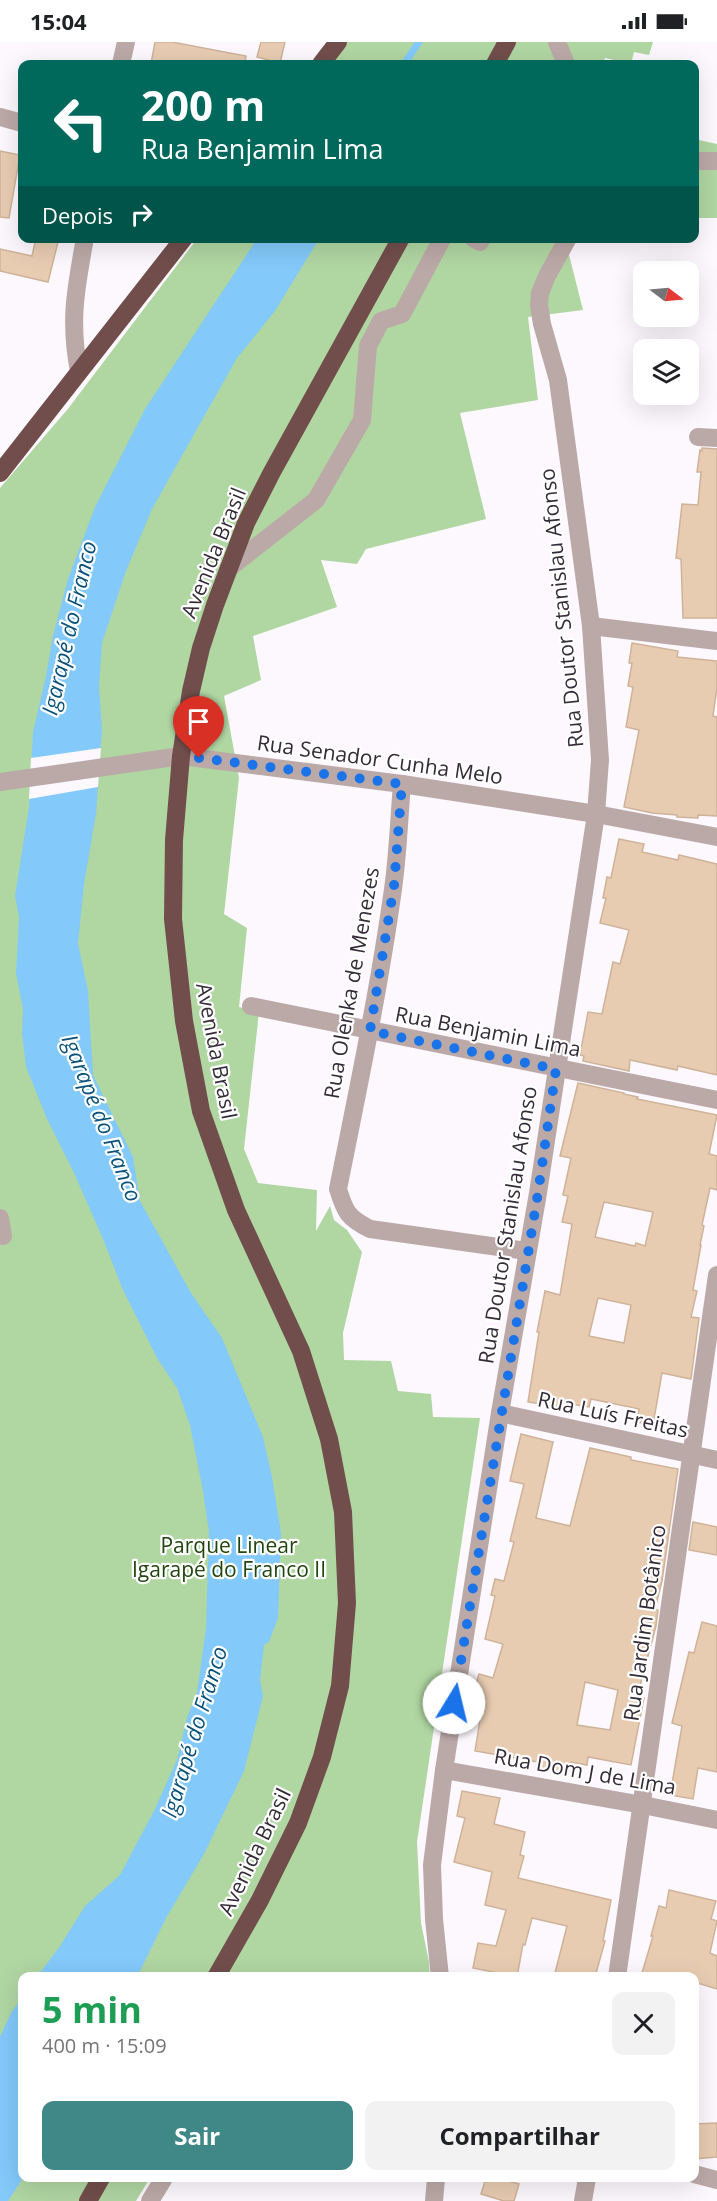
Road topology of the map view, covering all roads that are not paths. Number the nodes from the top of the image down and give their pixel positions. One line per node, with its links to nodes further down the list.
1 (126, 42): 5 (street)
2 (338, 42): 6 (highway)
3 (507, 42): 7 (highway)
4 (557, 42): 8 (street)
5 (122, 60)
6 (324, 60)
7 (497, 60)
8 (564, 60)
9 (0, 117): 10 (street)
10 (18, 122)
11 (699, 161): 12 (street)
12 (717, 161)
13 (84, 243): 18 (street)
14 (180, 243): 18 (highway)
15 (398, 243): 22 (highway, Avenida Brasil)
16 (440, 243): 22 (street)
17 (565, 243): 23 (street, Rua Doutor Stanislau Afonso)
18 (80, 371): 21 (highway)
19 (698, 437): 20 (street)
20 (717, 438)
21 (0, 473)
22 (228, 569): 25 (highway, Avenida Brasil)
23 (591, 626): 24 (street); 28 (street, Rua Doutor Stanislau Afonso)
24 (717, 641)
25 (181, 756): 26 (street, Rua Senador Cunha Melo); 27 (street, Rua Senador Cunha Melo); 42 (highway, Avenida Brasil)
26 (0, 783)
27 (402, 784): 28 (street, Rua Senador Cunha Melo); 31 (street, Rua Olenka de Menezes)
28 (596, 814): 29 (street, Rua Senador Cunha Melo); 32 (street, Rua Doutor Stanislau Afonso)
29 (717, 837)
30 (252, 1006): 31 (street, Rua Benjamin Lima)
31 (370, 1031): 32 (street, Rua Benjamin Lima); 34 (street, Rua Olenka de Menezes)
32 (556, 1069): 33 (street, Rua Benjamin Lima); 34 (street, Rua Doutor Stanislau Afonso)
33 (717, 1100)
34 (527, 1251): 36 (street, Rua Doutor Stanislau Afonso)
35 (717, 1275): 37 (street, Rua Jardim Botânico)
36 (500, 1413): 37 (street, Rua Luís Freitas); 39 (street, Rua Doutor Stanislau Afonso)
37 (691, 1455): 38 (street, Rua Luís Freitas); 40 (street, Rua Jardim Botânico)
38 (717, 1460)
39 (444, 1770): 40 (street, Rua Dom J de Lima); 43 (street, Rua Doutor Stanislau Afonso)
40 (643, 1804): 41 (street, Rua Dom J de Lima); 44 (street, Rua Jardim Botânico)
41 (717, 1820)
42 (219, 1972)
43 (439, 1972)
44 (618, 1972)
45 (699, 2175): 46 (street)
46 (717, 2180)
47 (99, 2182): 51 (highway)
48 (162, 2182): 52 (street)
49 (436, 2182): 53 (street)
50 (585, 2182): 54 (street)
51 (88, 2201)
52 (150, 2201)
53 (434, 2201)
54 (583, 2201)

